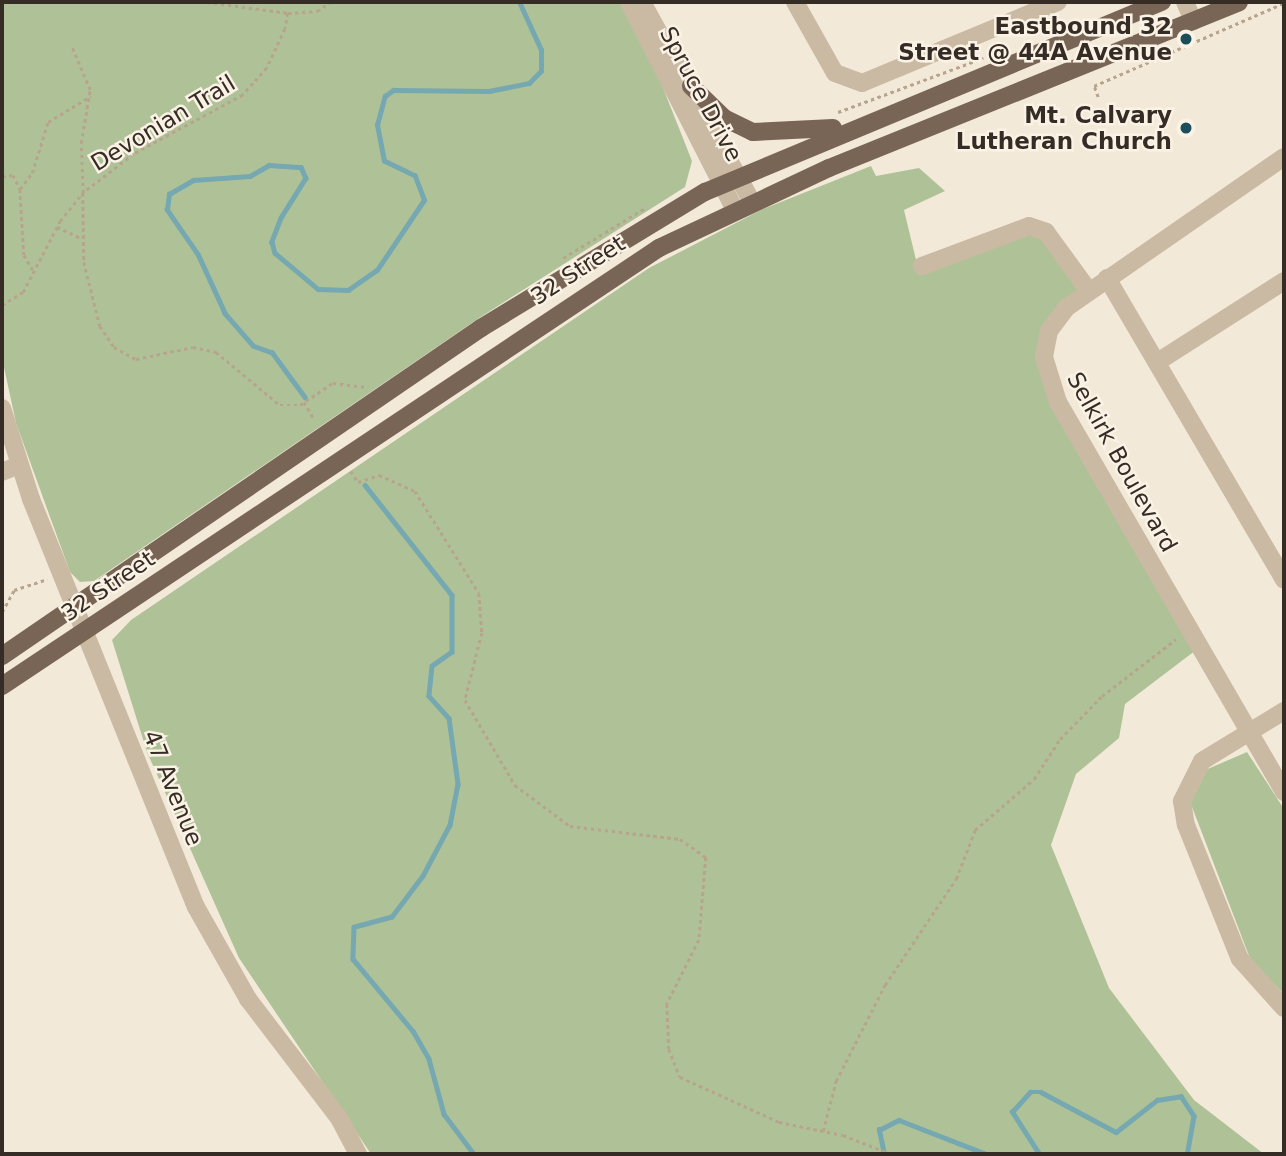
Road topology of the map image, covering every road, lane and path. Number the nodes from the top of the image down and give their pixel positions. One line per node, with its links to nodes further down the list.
1 (207, 2): 11 (path)
2 (331, 2): 11 (path)
3 (629, 2): 22 (street, Spruce Drive)
4 (642, 2): 15 (street, Spruce Drive)
5 (794, 2): 6 (street)
6 (1058, 2)
7 (1163, 2): 19 (main road, 32 Street)
8 (1185, 2): 12 (street)
9 (1239, 2): 12 (main road, 32 Street)
10 (1284, 3): 17 (path)
11 (288, 13): 24 (path, Devonian Trail)
12 (1193, 21): 25 (main road, 32 Street)
13 (71, 45): 16 (path)
14 (988, 56): 18 (path)
15 (691, 86): 19 (main road); 22 (street, Spruce Drive)
16 (91, 96): 23 (path); 24 (path)
17 (1098, 97)
18 (824, 118)
19 (861, 124): 22 (main road, 32 Street)
20 (1284, 157): 31 (street, Selkirk Boulevard)
21 (2, 176): 23 (path)
22 (730, 180): 25 (street, Spruce Drive); 26 (street, Spruce Drive); 44 (main road, 32 Street)
23 (20, 189): 30 (path)
24 (83, 193): 27 (path); 28 (path, Devonian Trail)
25 (751, 201): 26 (main road, 32 Street)
26 (734, 208): 46 (main road, 32 Street)
27 (57, 227): 28 (path); 30 (path)
28 (81, 238): 37 (path, Devonian Trail)
29 (922, 266): 33 (street)
30 (33, 271): 34 (path)
31 (1107, 278): 33 (street, Selkirk Boulevard); 35 (street)
32 (1284, 281): 35 (street)
33 (1088, 290): 47 (street, Selkirk Boulevard)
34 (2, 305)
35 (1159, 361): 43 (street)
36 (370, 388): 37 (path)
37 (304, 402): 39 (path)
38 (2, 408): 41 (street, 47 Avenue)
39 (315, 419)
40 (347, 465): 54 (path)
41 (10, 469): 44 (street, 47 Avenue)
42 (48, 578): 45 (path)
43 (1284, 580)
44 (75, 606): 46 (street, 47 Avenue); 48 (main road, 32 Street)
45 (2, 612)
46 (84, 631): 49 (main road, 32 Street); 55 (street, 47 Avenue)
47 (1190, 631): 51 (street, Selkirk Boulevard); 54 (path)
48 (2, 656)
49 (2, 686)
50 (1284, 711): 51 (street)
51 (1248, 732): 52 (street, Selkirk Boulevard); 53 (street)
52 (1284, 792)
53 (1284, 1008)
54 (823, 1131): 56 (path)
55 (358, 1154)
56 (891, 1154)

